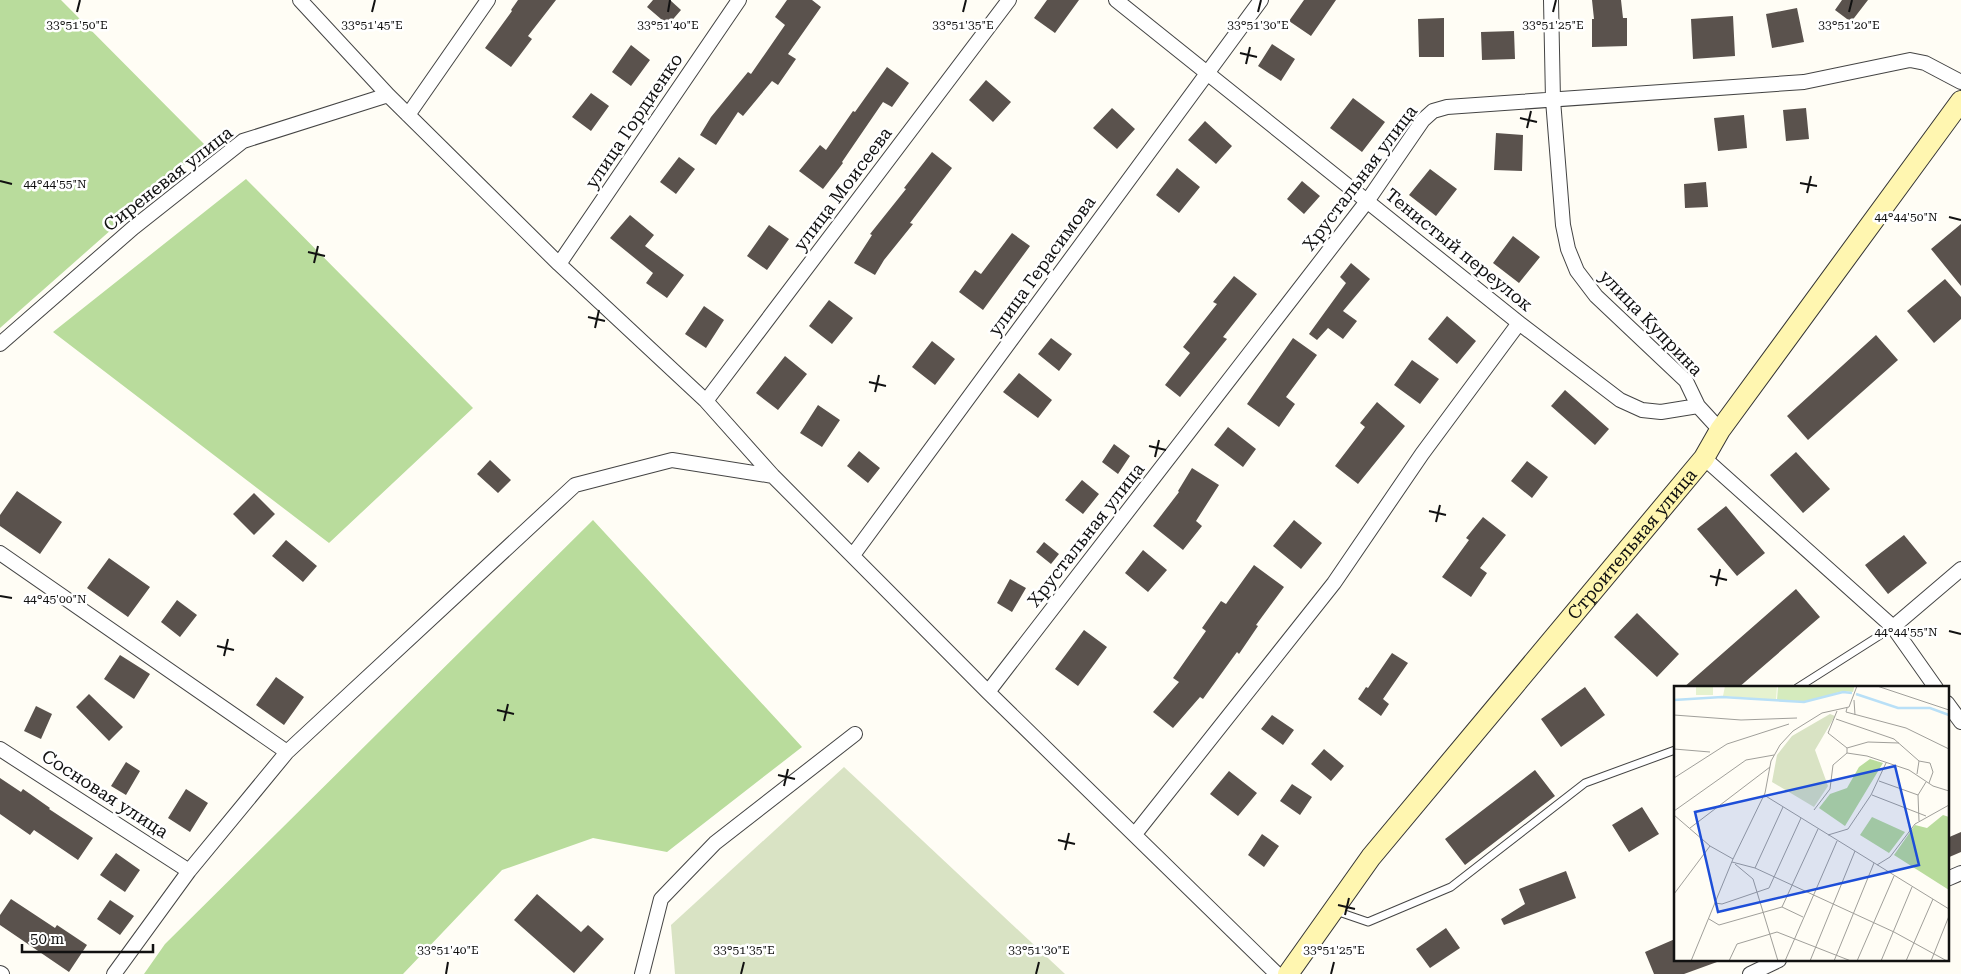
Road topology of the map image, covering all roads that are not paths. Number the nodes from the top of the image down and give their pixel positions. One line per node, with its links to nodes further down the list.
1 (300, 0): 10 (street)
2 (488, 0): 13 (street)
3 (739, 0): 15 (street, улица Гордиенко)
4 (1010, 0): 18 (street, улица Моисеева)
5 (1116, 0): 8 (street, Тенистый переулок)
6 (1261, 0): 8 (street, улица Герасимова)
7 (1550, 0): 11 (street, улица Куприна)
8 (1207, 74): 14 (street, Тенистый переулок); 24 (street, улица Герасимова)
9 (1961, 82): 11 (street, Хрустальная улица)
10 (388, 95): 13 (street); 17 (street, Сиреневая улица)
11 (1553, 100): 14 (street, Хрустальная улица); 19 (street, улица Куприна)
12 (1961, 101): 20 (main road, Строительная улица)
13 (408, 115): 15 (street)
14 (1368, 200): 16 (street, Тенистый переулок); 29 (street, Хрустальная улица)
15 (559, 264): 18 (street)
16 (1519, 323): 19 (street, Тенистый переулок); 36 (street)
17 (0, 344)
18 (706, 400): 22 (street)
19 (1698, 406): 20 (street)
20 (1720, 430): 21 (main road, Строительная улица)
21 (1704, 458): 26 (street); 40 (main road, Строительная улица)
22 (773, 476): 24 (street); 35 (street)
23 (0, 553): 35 (street)
24 (852, 555): 29 (street)
25 (1961, 569): 26 (street)
26 (1893, 627): 27 (lane); 28 (street)
27 (1799, 686)
28 (1935, 686)
29 (988, 692): 36 (street)
30 (1948, 704): 31 (street)
31 (1961, 722)
32 (855, 734): 43 (street)
33 (0, 749): 37 (street, Сосновая улица)
34 (1674, 750): 40 (lane)
35 (287, 752): 37 (street)
36 (1135, 834): 44 (street)
37 (189, 871): 42 (street)
38 (1961, 873): 39 (street)
39 (1948, 879)
40 (1334, 910): 45 (main road, Строительная улица)
41 (1775, 962): 46 (street)
42 (114, 974)
43 (642, 974)
44 (1277, 974)
45 (1288, 974)
46 (1750, 974)

